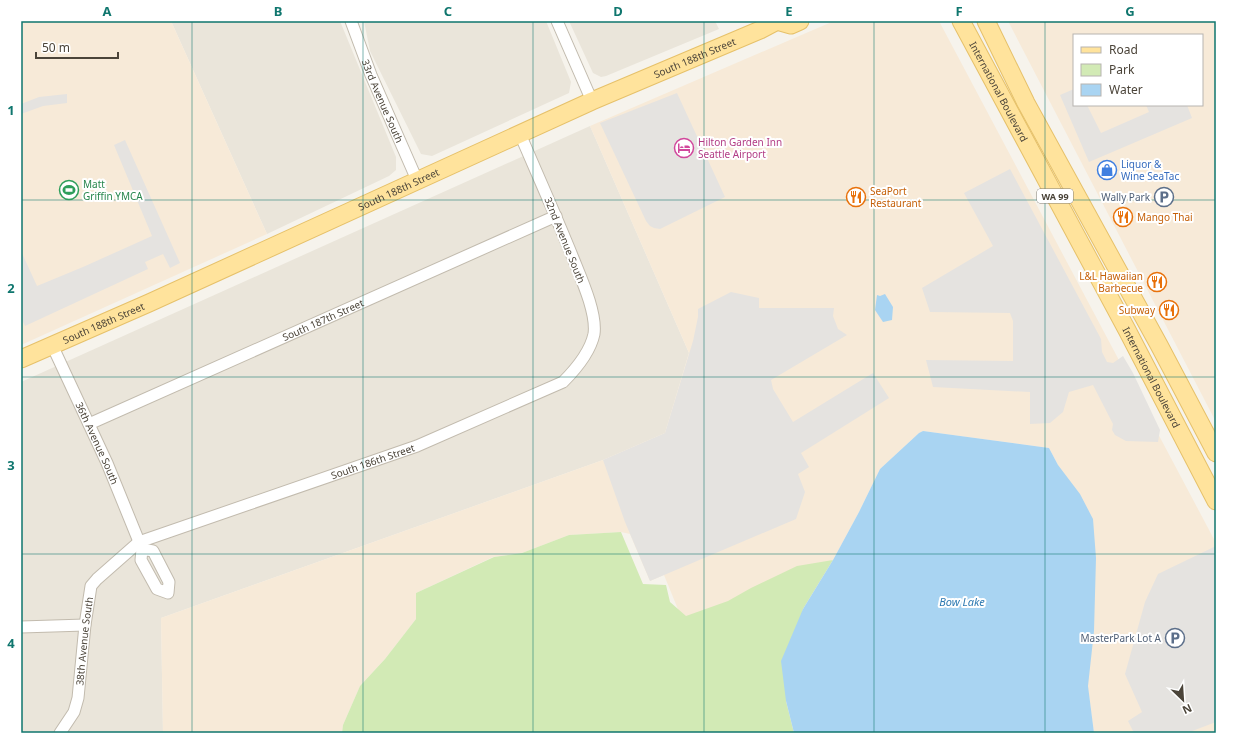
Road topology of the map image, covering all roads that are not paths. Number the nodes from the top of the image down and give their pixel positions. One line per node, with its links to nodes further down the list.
1 (351, 21): 9 (street, 33rd Avenue South)
2 (557, 21): 7 (street)
3 (777, 21): 4 (main road, South 188th Street); 7 (main road, South 188th Street)
4 (800, 21)
5 (962, 21): 16 (main road, International Boulevard / WA 99)
6 (986, 21): 15 (main road, International Boulevard / WA 99)
7 (592, 101): 8 (main road, South 188th Street)
8 (520, 134): 9 (main road, South 188th Street); 10 (street, 32nd Avenue South)
9 (417, 180): 11 (main road, South 188th Street)
10 (556, 216): 12 (street, 32nd Avenue South); 14 (street, South 187th Street)
11 (52, 345): 13 (main road, South 188th Street); 14 (street, 36th Avenue South)
12 (588, 350): 17 (street, South 186th Street)
13 (21, 359)
14 (89, 424): 17 (street, 36th Avenue South)
15 (1216, 453)
16 (1216, 502)
17 (140, 545): 18 (street, 38th Avenue South)
18 (85, 625): 19 (street); 20 (street, 38th Avenue South)
19 (21, 627)
20 (60, 733)

